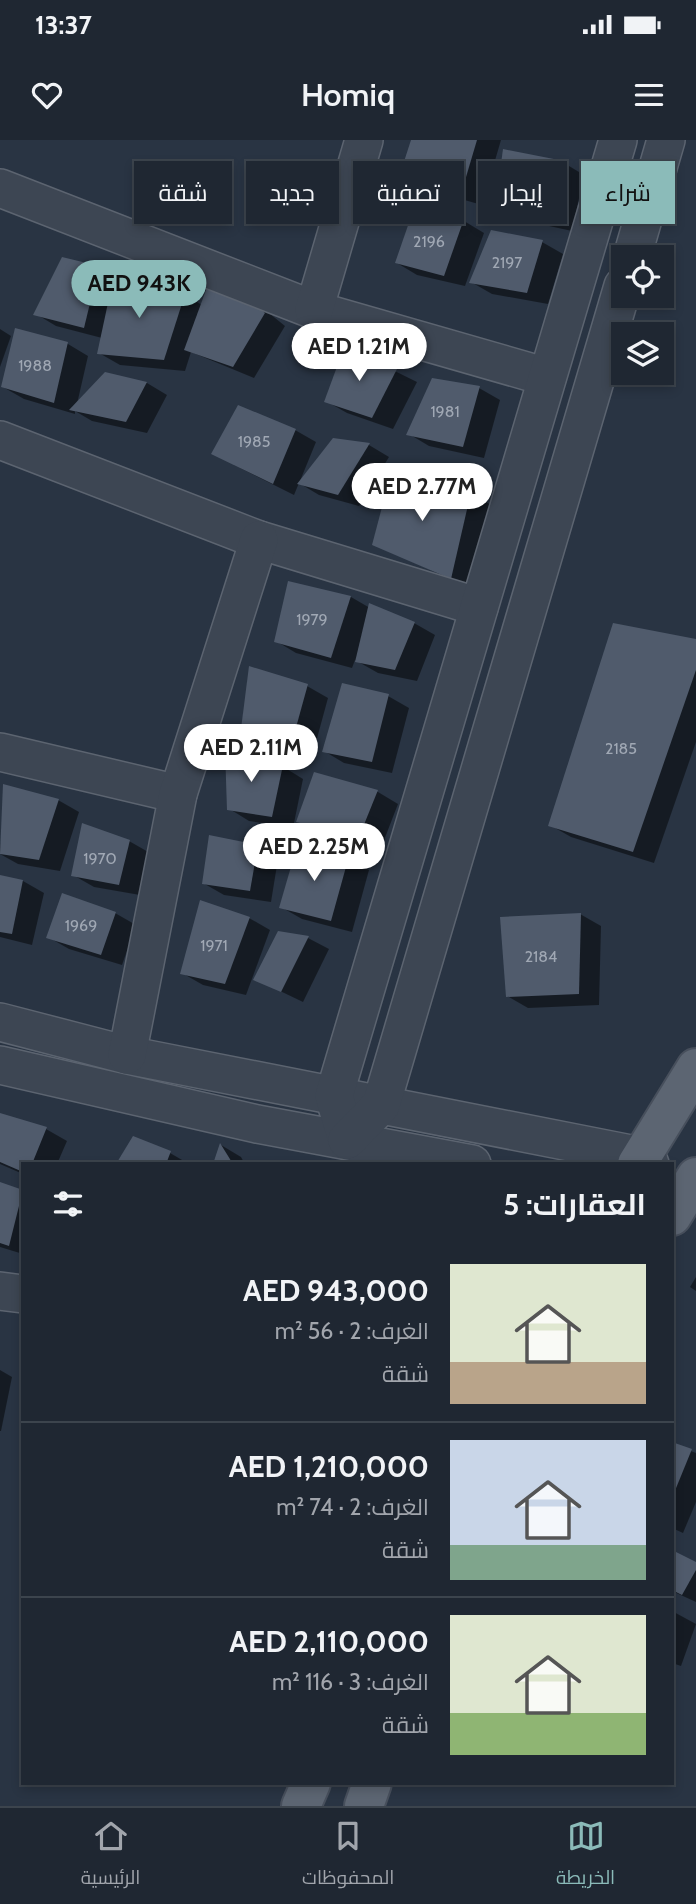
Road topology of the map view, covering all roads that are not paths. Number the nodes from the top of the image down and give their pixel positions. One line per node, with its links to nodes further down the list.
1 (364, 140): 7 (street)
2 (618, 140): 8 (street)
3 (666, 140): 5 (street)
4 (0, 188): 7 (street)
5 (635, 245)
6 (616, 308): 19 (street)
7 (314, 310): 8 (street)
8 (547, 377): 11 (street)
9 (0, 440): 10 (street)
10 (259, 540): 11 (street); 13 (street)
11 (479, 607): 18 (street)
12 (0, 752): 13 (street)
13 (178, 794): 15 (street)
14 (0, 1022): 15 (street)
15 (127, 1055): 18 (street)
16 (0, 1065): 20 (street)
17 (696, 1068): 21 (main road)
18 (334, 1096): 19 (street); 20 (street)
19 (381, 1105): 20 (street); 21 (street)
20 (347, 1140): 22 (street)
21 (643, 1161)
22 (462, 1162)
23 (0, 1291): 24 (street)
24 (21, 1294)
25 (310, 1785): 27 (main road)
26 (371, 1785): 28 (main road)
27 (301, 1806)
28 (364, 1806)

